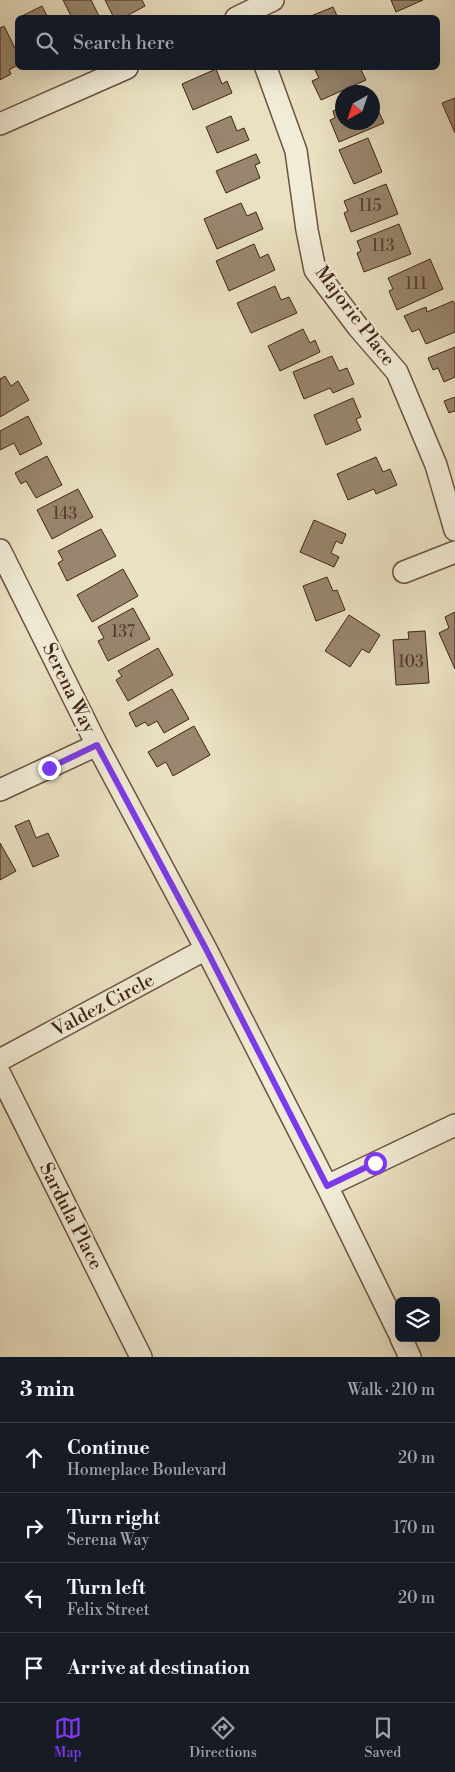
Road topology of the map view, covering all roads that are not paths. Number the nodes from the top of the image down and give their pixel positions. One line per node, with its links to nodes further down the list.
1 (273, 0): 2 (street)
2 (245, 15)
3 (122, 70): 5 (street)
4 (267, 70): 6 (street, Majorie Place)
5 (0, 124)
6 (455, 530)
7 (0, 550): 10 (street, Serena Way)
8 (455, 552): 9 (street)
9 (404, 572)
10 (97, 745): 11 (street); 12 (street, Serena Way)
11 (0, 790)
12 (206, 949): 13 (street, Valdez Circle); 16 (street, Serena Way)
13 (0, 1060)
14 (0, 1074): 19 (street, Sardula Place)
15 (455, 1125): 16 (street)
16 (327, 1186): 17 (street, Serena Way)
17 (395, 1325)
18 (403, 1342): 20 (street)
19 (141, 1357)
20 (410, 1357)

